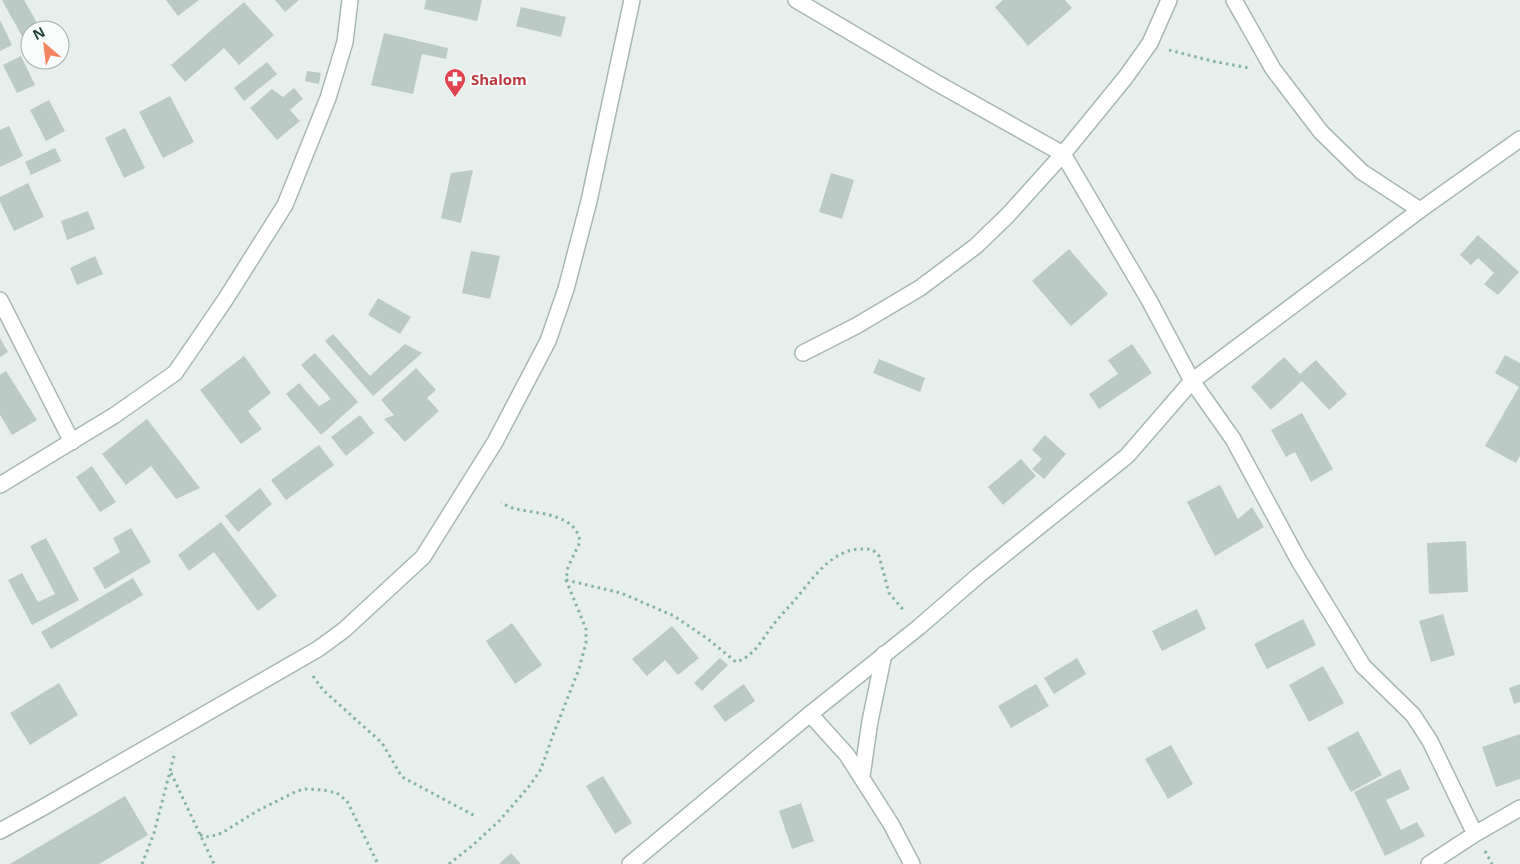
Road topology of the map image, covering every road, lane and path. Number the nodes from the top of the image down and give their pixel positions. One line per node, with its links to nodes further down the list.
1 (350, 0): 14 (street)
2 (632, 0): 20 (street)
3 (796, 0): 9 (street)
4 (1169, 0): 6 (street)
5 (1234, 0): 7 (street)
6 (1150, 42): 7 (path); 9 (street)
7 (1273, 69): 10 (street)
8 (1520, 139): 10 (street)
9 (1063, 154): 12 (street); 13 (street)
10 (1420, 210): 13 (street)
11 (0, 300): 14 (street)
12 (802, 353)
13 (1192, 381): 18 (street); 28 (street)
14 (72, 442): 15 (street)
15 (0, 485)
16 (501, 503): 17 (path)
17 (566, 580): 18 (path); 33 (path)
18 (919, 627): 19 (street)
19 (884, 654): 21 (street); 24 (street)
20 (304, 657): 22 (street); 26 (path)
21 (810, 714): 24 (street); 34 (street)
22 (179, 729): 23 (path); 27 (street)
23 (171, 773): 29 (path); 30 (path)
24 (862, 776): 35 (street)
25 (1520, 808): 28 (street)
26 (477, 817)
27 (0, 831)
28 (1476, 834): 36 (street)
29 (200, 835): 31 (path); 32 (path)
30 (142, 864)
31 (214, 864)
32 (378, 864)
33 (449, 864)
34 (630, 864)
35 (912, 864)
36 (1429, 864)

